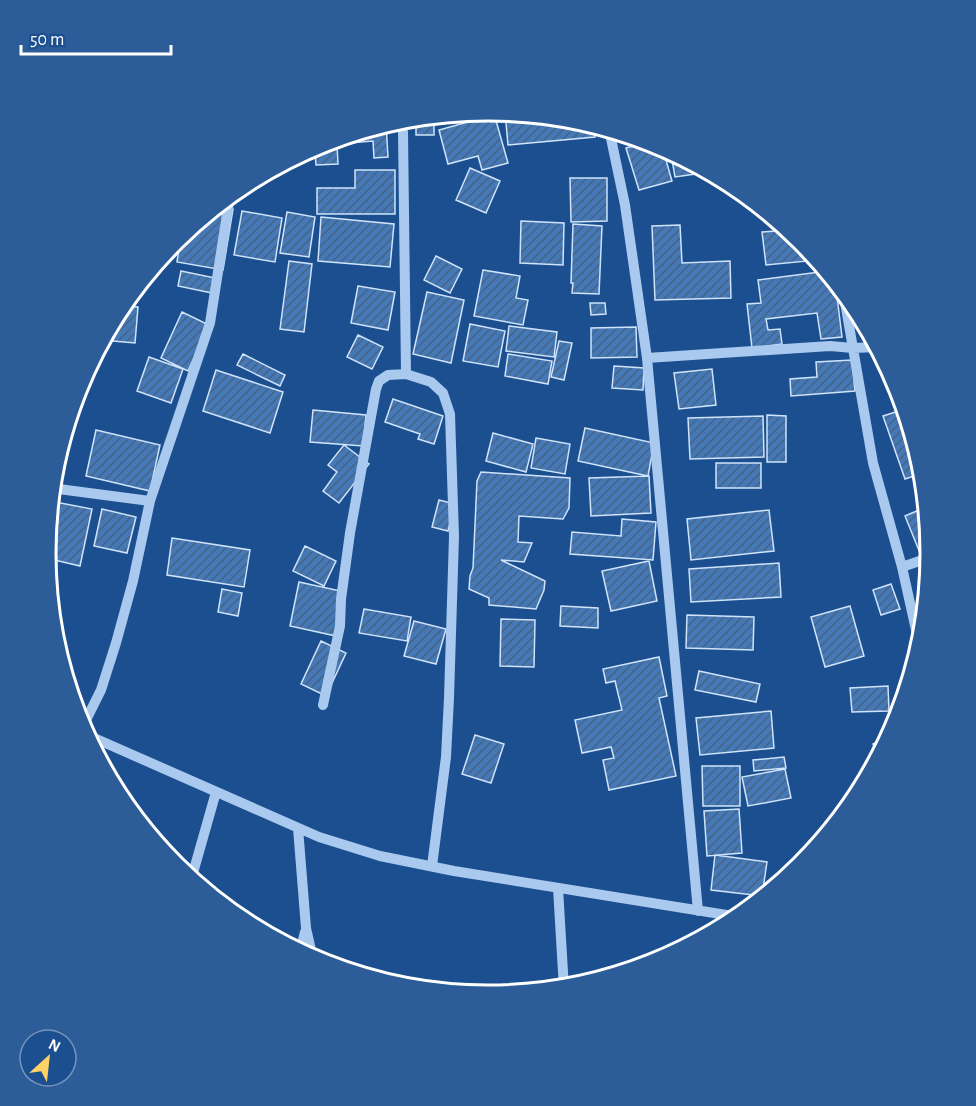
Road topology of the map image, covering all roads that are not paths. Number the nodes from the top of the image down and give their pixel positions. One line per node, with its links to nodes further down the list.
1 (402, 129): 8 (street)
2 (611, 138): 7 (street)
3 (228, 208): 10 (street)
4 (847, 311): 6 (street)
5 (868, 347): 6 (street)
6 (853, 348): 7 (street); 12 (street)
7 (647, 358): 22 (street)
8 (406, 374): 14 (street); 19 (street)
9 (60, 489): 10 (street)
10 (150, 501): 15 (street)
11 (920, 561): 12 (street)
12 (902, 567): 13 (street)
13 (914, 623)
14 (323, 705)
15 (87, 717)
16 (98, 740): 17 (street)
17 (216, 792): 18 (street); 20 (street)
18 (298, 828): 19 (street); 24 (street)
19 (432, 866): 21 (street)
20 (194, 870)
21 (558, 888): 22 (street); 27 (street)
22 (698, 911): 23 (street)
23 (722, 916)
24 (306, 928): 25 (street); 26 (street)
25 (302, 943)
26 (310, 947)
27 (563, 979)

